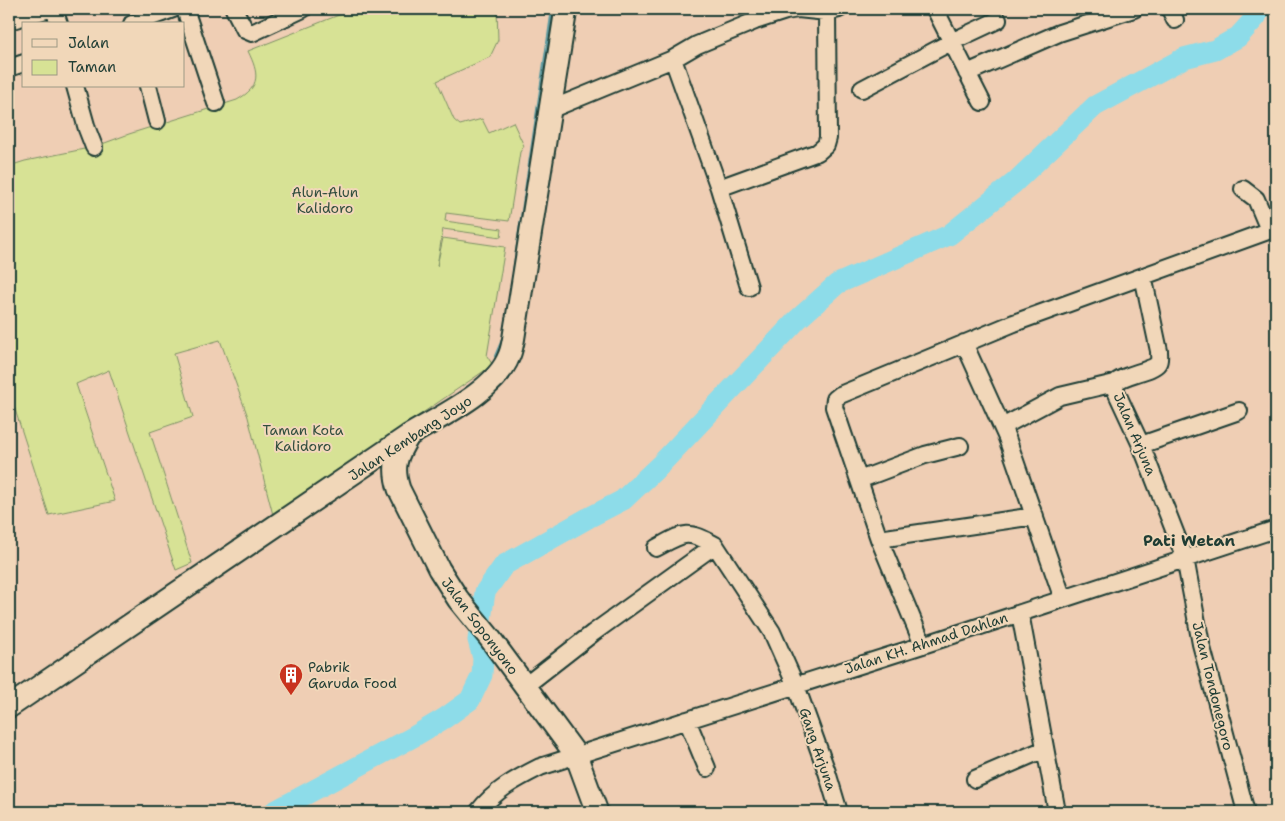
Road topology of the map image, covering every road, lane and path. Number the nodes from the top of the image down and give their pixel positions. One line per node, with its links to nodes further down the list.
1 (49, 9): 13 (street)
2 (54, 9): 14 (street)
3 (173, 9): 15 (street)
4 (185, 9): 25 (street)
5 (234, 9): 6 (street)
6 (303, 9)
7 (566, 9): 26 (main road, Jalan Kembang Joyo)
8 (935, 9): 16 (street)
9 (1134, 9): 20 (street)
10 (786, 10): 11 (street); 17 (street)
11 (833, 10): 29 (street)
12 (998, 20): 16 (street)
13 (9, 21)
14 (58, 22)
15 (137, 22)
16 (951, 42): 20 (street); 23 (street)
17 (673, 59): 26 (street); 29 (street)
18 (22, 64): 19 (street)
19 (9, 68)
20 (967, 73): 24 (street)
21 (76, 88): 28 (street)
22 (149, 88): 27 (street)
23 (862, 90)
24 (982, 102)
25 (216, 103)
26 (549, 110): 38 (main road, Jalan Kembang Joyo)
27 (157, 121)
28 (94, 147)
29 (719, 188): 33 (street)
30 (1243, 189): 31 (street)
31 (1272, 229): 32 (street)
32 (1143, 276): 34 (street); 35 (street, Jalan Arjuna)
33 (749, 287)
34 (964, 344): 37 (street); 42 (street)
35 (1114, 383): 37 (street); 40 (street, Jalan Arjuna)
36 (1239, 411): 40 (street)
37 (1002, 427): 44 (street)
38 (408, 436): 41 (main road, Jalan Kembang Joyo); 43 (main road)
39 (960, 446): 42 (street)
40 (1141, 446): 49 (street, Jalan Arjuna)
41 (348, 478): 43 (main road); 55 (main road, Jalan Kembang Joyo)
42 (859, 480): 46 (street)
43 (400, 489): 53 (main road, Jalan Soponyono)
44 (1034, 516): 46 (street); 50 (street)
45 (1276, 528): 49 (street, Jalan KH. Ahmad Dahlan)
46 (879, 539): 52 (street)
47 (715, 545): 48 (street); 53 (street); 54 (street, Gang Arjuna)
48 (656, 548)
49 (1185, 558): 50 (street, Jalan KH. Ahmad Dahlan); 65 (street, Jalan Tondonegoro)
50 (1063, 598): 51 (street, Jalan KH. Ahmad Dahlan)
51 (1020, 613): 52 (street, Jalan KH. Ahmad Dahlan); 57 (street)
52 (923, 645): 54 (street, Jalan KH. Ahmad Dahlan)
53 (525, 686): 58 (main road, Jalan Soponyono)
54 (796, 686): 56 (street, Jalan KH. Ahmad Dahlan); 63 (street, Gang Arjuna)
55 (9, 707)
56 (687, 720): 58 (street, Jalan KH. Ahmad Dahlan); 59 (street)
57 (1046, 749): 60 (street); 64 (street)
58 (576, 755): 61 (street, Jalan KH. Ahmad Dahlan); 62 (main road, Jalan Soponyono)
59 (707, 768)
60 (975, 779)
61 (478, 812)
62 (597, 812)
63 (839, 812)
64 (1057, 812)
65 (1246, 812)

